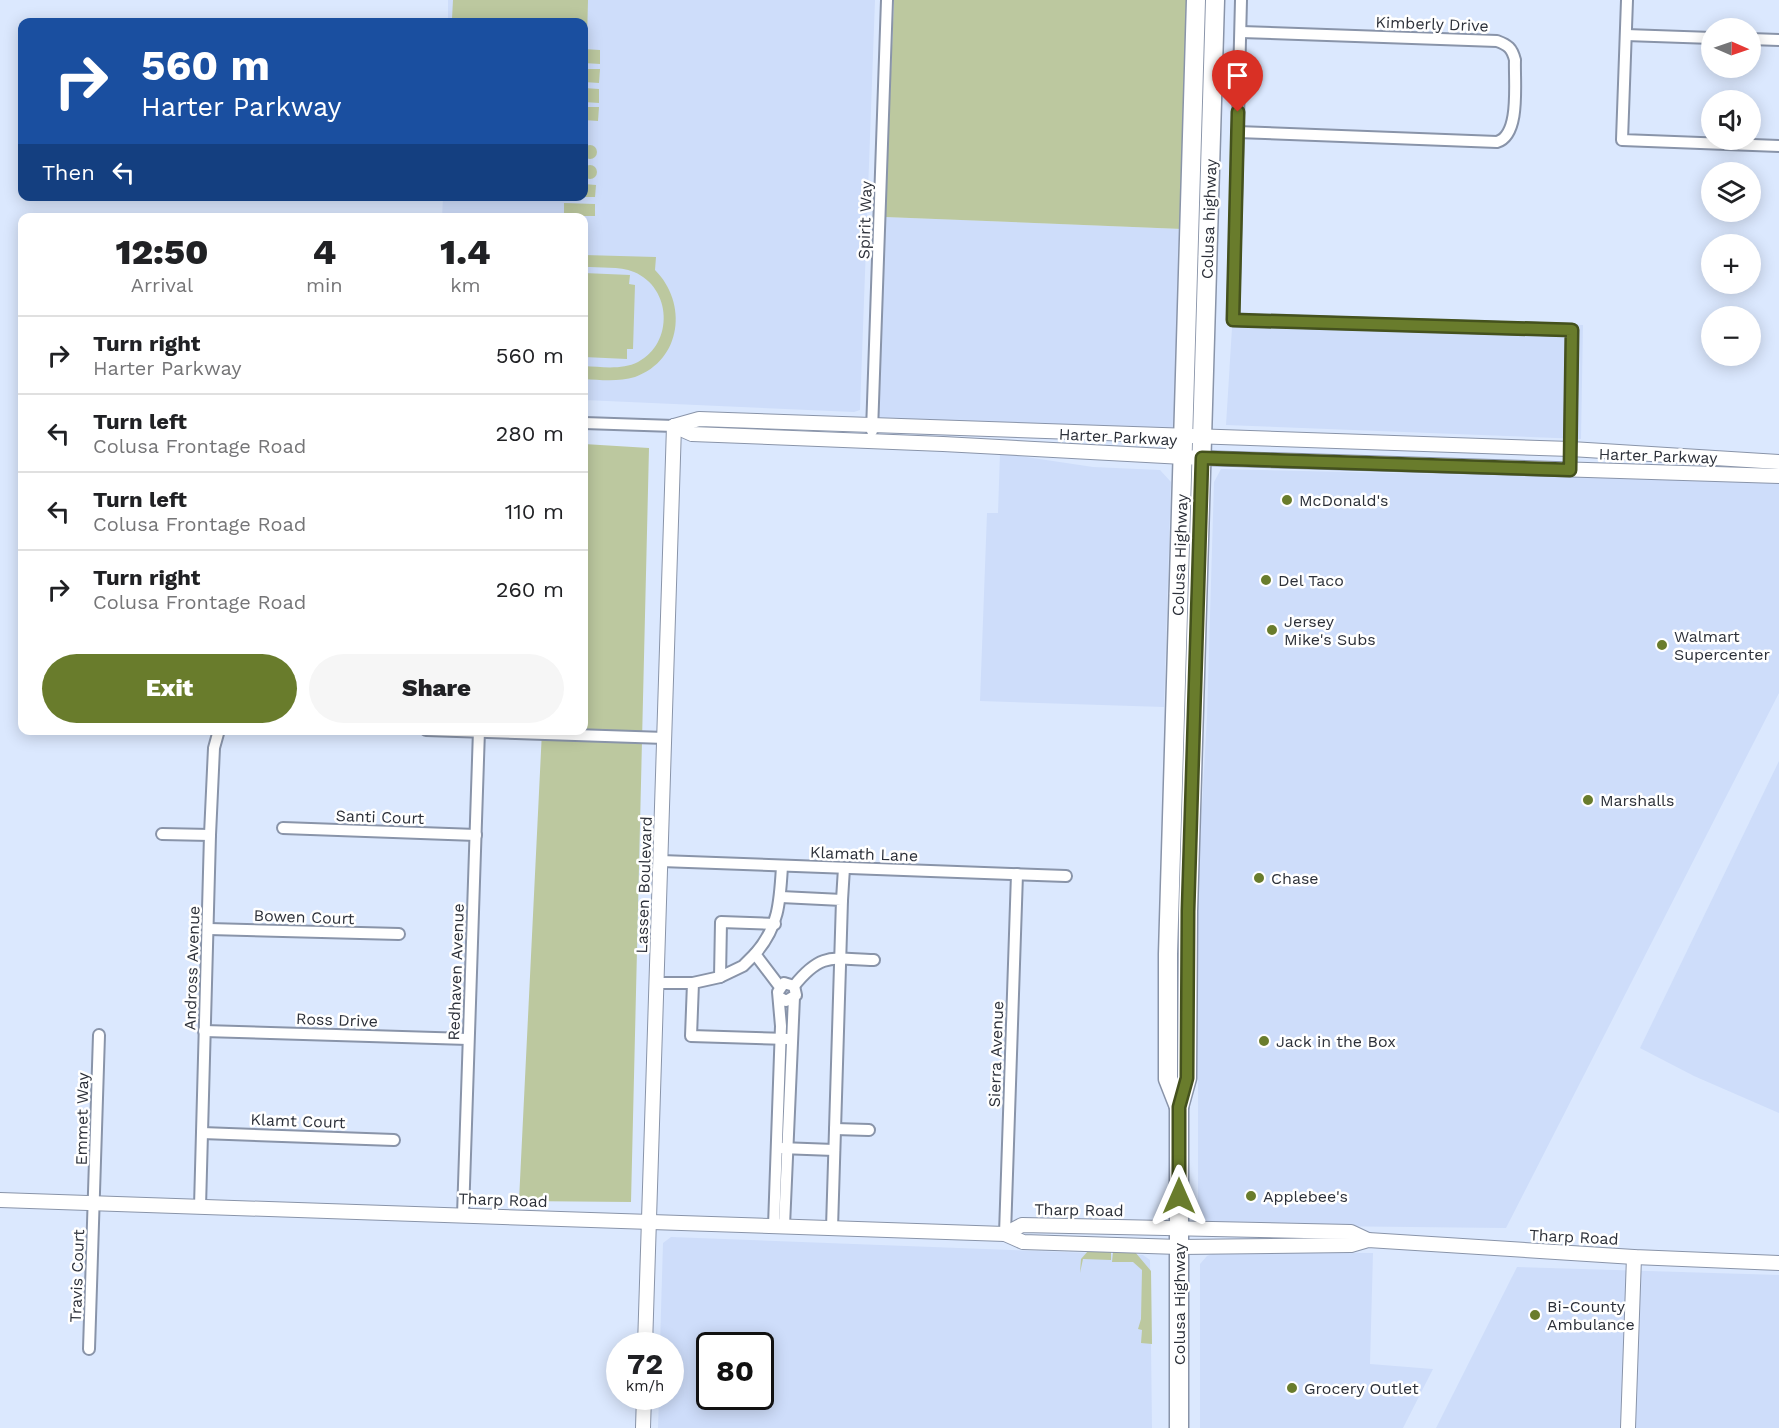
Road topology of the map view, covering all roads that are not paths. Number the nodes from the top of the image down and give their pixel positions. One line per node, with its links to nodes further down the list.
1 (887, 0): 15 (street, Spirit Way)
2 (1196, 0): 16 (highway, Colusa Highway)
3 (1215, 0): 17 (highway, Colusa highway)
4 (1241, 0): 6 (street)
5 (1627, 0): 7 (street)
6 (1241, 32): 11 (street); 11 (street, Kimberly Drive)
7 (1626, 35): 8 (street); 12 (street)
8 (1701, 38)
9 (1761, 39): 10 (street)
10 (1779, 40)
11 (1238, 132): 19 (street)
12 (1779, 146)
13 (588, 423): 14 (street, Harter Parkway)
14 (674, 426): 15 (street, Harter Parkway); 18 (street, Harter Parkway); 28 (street, Lassen Boulevard)
15 (872, 426): 16 (street, Harter Parkway); 18 (street, Spirit Way)
16 (1183, 437): 17 (street, Harter Parkway); 20 (highway, Colusa Highway)
17 (1203, 438): 19 (street, Harter Parkway); 21 (highway, Colusa Highway)
18 (872, 441): 20 (street, Harter Parkway)
19 (1570, 449): 22 (street, Harter Parkway); 23 (street)
20 (1183, 458): 21 (street, Harter Parkway); 55 (highway, Colusa Highway)
21 (1202, 458): 23 (street, Harter Parkway); 55 (highway, Colusa Highway)
22 (1779, 462)
23 (1570, 470): 24 (street, Harter Parkway)
24 (1779, 476)
25 (218, 735): 31 (street, Andross Avenue)
26 (479, 735): 32 (street, Redhaven Avenue)
27 (585, 735): 28 (street)
28 (665, 738): 33 (street, Lassen Boulevard)
29 (283, 828): 32 (street, Santi Court)
30 (162, 834): 31 (street)
31 (210, 835): 41 (street, Andross Avenue)
32 (476, 835): 53 (street, Redhaven Avenue)
33 (661, 861): 34 (street, Klamath Lane); 47 (street, Lassen Boulevard)
34 (782, 866): 35 (street, Klamath Lane); 38 (street)
35 (844, 868): 36 (street, Klamath Lane); 39 (street)
36 (1017, 874): 37 (street, Klamath Lane); 69 (street, Sierra Avenue)
37 (1066, 876)
38 (781, 897): 39 (street); 40 (street)
39 (842, 900): 44 (street)
40 (775, 924): 43 (street); 46 (street)
41 (209, 929): 42 (street, Bowen Court); 51 (street, Andross Avenue)
42 (399, 934)
43 (755, 954): 46 (street); 49 (street)
44 (840, 959): 45 (street); 50 (street); 56 (street)
45 (874, 960)
46 (720, 977): 48 (street)
47 (657, 983): 48 (street); 66 (street, Lassen Boulevard)
48 (693, 983): 54 (street)
49 (780, 992): 50 (street); 50 (street); 54 (street)
50 (794, 992): 54 (street)
51 (204, 1031): 53 (street, Ross Drive); 58 (street, Andross Avenue)
52 (99, 1035): 63 (street, Emmet Way)
53 (468, 1039): 65 (street, Redhaven Avenue)
54 (786, 1039): 60 (street)
55 (1179, 1107): 70 (highway, Colusa Highway)
56 (835, 1129): 57 (street); 61 (street)
57 (869, 1130)
58 (202, 1133): 59 (street, Klamt Court); 64 (street, Andross Avenue)
59 (394, 1140)
60 (782, 1148): 61 (street); 67 (street)
61 (834, 1149): 68 (street)
62 (0, 1200): 63 (street, Tharp Road)
63 (95, 1204): 64 (street, Tharp Road); 74 (street, Travis Court)
64 (200, 1207): 65 (street, Tharp Road)
65 (463, 1215): 66 (street, Tharp Road)
66 (649, 1221): 67 (street, Tharp Road); 73 (street, Lassen Boulevard)
67 (779, 1226): 68 (street, Tharp Road)
68 (832, 1228): 69 (street, Tharp Road)
69 (1005, 1234): 70 (street, Tharp Road)
70 (1179, 1237): 71 (street, Tharp Road); 77 (highway, Colusa Highway)
71 (1634, 1257): 72 (street, Tharp Road); 78 (street)
72 (1779, 1263)
73 (645, 1332)
74 (89, 1349)
75 (644, 1410): 76 (street)
76 (643, 1428)
77 (1179, 1428)
78 (1628, 1428)

